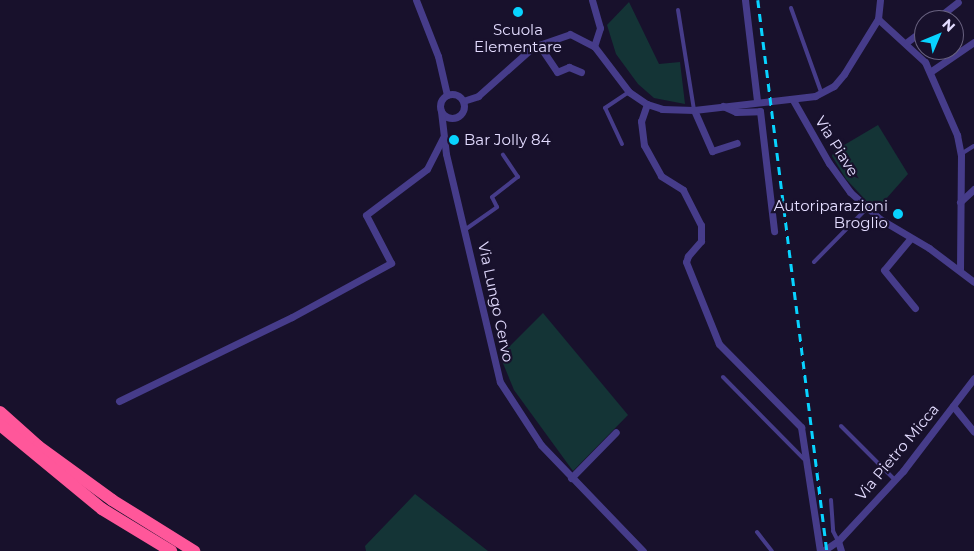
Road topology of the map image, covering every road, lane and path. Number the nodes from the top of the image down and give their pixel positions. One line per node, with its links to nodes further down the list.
1 (416, 0): 19 (street)
2 (592, 0): 14 (street)
3 (745, 0): 22 (street)
4 (880, 0): 9 (street)
5 (958, 2): 8 (street)
6 (791, 8): 18 (lane)
7 (678, 10): 25 (lane)
8 (948, 10)
9 (878, 19): 11 (street); 18 (street)
10 (914, 37): 11 (street)
11 (907, 42): 16 (street)
12 (974, 42): 16 (street)
13 (539, 45): 14 (street); 15 (street); 21 (street)
14 (594, 46): 17 (street)
15 (581, 72)
16 (930, 72): 34 (street)
17 (629, 92): 23 (street); 31 (lane)
18 (821, 92): 20 (street)
19 (447, 95): 21 (street); 26 (street)
20 (794, 100): 22 (street); 37 (street, Via Piave)
21 (463, 101): 27 (street)
22 (757, 102): 24 (street)
23 (647, 104): 25 (street); 54 (street)
24 (723, 106): 25 (street); 39 (street)
25 (694, 110): 30 (street)
26 (442, 111): 27 (street); 28 (street, Via Lungo Cervo)
27 (456, 117): 28 (street)
28 (442, 126): 29 (street, Via Lungo Cervo)
29 (444, 138): 38 (street, Via Lungo Cervo); 47 (street)
30 (737, 143)
31 (622, 144)
32 (974, 146): 34 (lane)
33 (503, 155): 38 (lane)
34 (960, 155): 36 (street)
35 (974, 189): 36 (street)
36 (960, 202): 42 (street)
37 (867, 208): 40 (street, Via Piave); 41 (lane)
38 (466, 229): 55 (street, Via Lungo Cervo)
39 (774, 231)
40 (910, 240): 42 (street, Via Piave); 44 (street)
41 (814, 262)
42 (960, 270): 43 (street, Via Piave)
43 (974, 282)
44 (915, 308)
45 (723, 377): 54 (lane)
46 (974, 378): 48 (street, Via Pietro Micca)
47 (119, 401)
48 (953, 406): 53 (street); 56 (street, Via Pietro Micca)
49 (0, 412): 61 (highway)
50 (0, 426): 60 (highway)
51 (841, 426): 56 (lane)
52 (616, 432): 55 (street)
53 (974, 432)
54 (806, 460): 64 (street)
55 (571, 478): 62 (street, Via Lungo Cervo)
56 (895, 480): 59 (street, Via Pietro Micca)
57 (831, 500): 59 (lane)
58 (756, 532): 63 (lane)
59 (838, 541): 64 (street, Via Pietro Micca); 65 (street)
60 (170, 551)
61 (194, 551)
62 (643, 551)
63 (772, 551)
64 (821, 551)
65 (841, 551)

